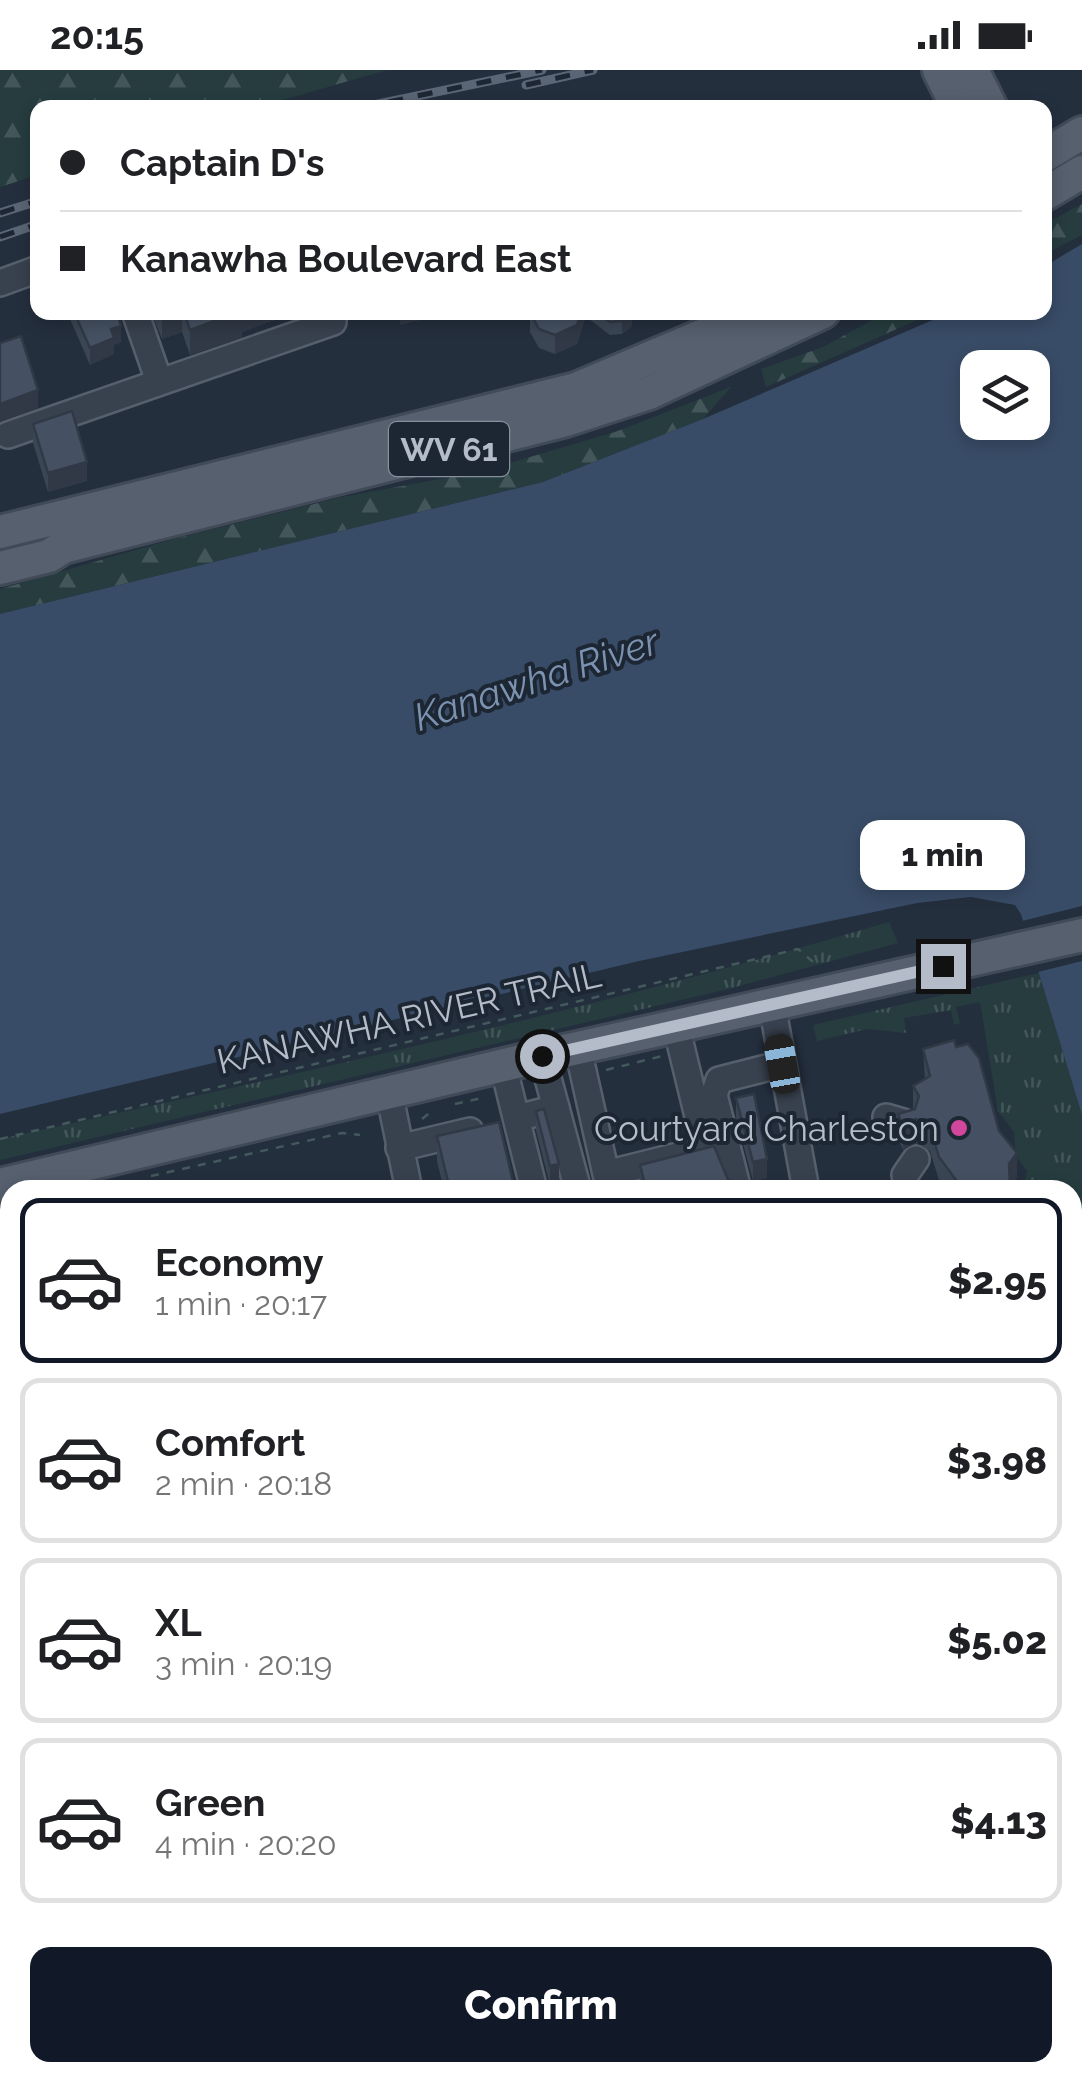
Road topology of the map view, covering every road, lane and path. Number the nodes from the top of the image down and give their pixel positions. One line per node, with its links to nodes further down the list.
1 (938, 70): 2 (main road)
2 (981, 98)
3 (1082, 130): 4 (main road); 5 (main road)
4 (1052, 131)
5 (1052, 149)
6 (1082, 172): 7 (main road)
7 (1052, 190)
8 (30, 272): 9 (street)
9 (0, 282)
10 (138, 320): 14 (street)
11 (324, 320): 14 (street)
12 (739, 320): 16 (main road, WV 61)
13 (806, 320): 17 (main road, WV 61)
14 (159, 381): 15 (street)
15 (8, 435)
16 (3, 536): 17 (main road, WV 61)
17 (63, 546): 18 (main road, WV 61)
18 (0, 568)
19 (1082, 935): 21 (main road)
20 (822, 970): 32 (path, KANAWHA RIVER TRAIL)
21 (772, 1006): 22 (main road); 25 (street)
22 (676, 1026): 23 (main road); 40 (street)
23 (578, 1049): 24 (main road); 39 (street)
24 (542, 1056): 26 (main road); 28 (street)
25 (782, 1064): 41 (street); 42 (street)
26 (504, 1066): 27 (main road); 29 (street)
27 (390, 1092): 33 (street); 35 (main road)
28 (556, 1108): 29 (street); 38 (street)
29 (517, 1118): 37 (street)
30 (490, 1126): 33 (street)
31 (360, 1135): 34 (path)
32 (0, 1139)
33 (399, 1148): 36 (street)
34 (136, 1179)
35 (21, 1180)
36 (407, 1180)
37 (532, 1180)
38 (575, 1180)
39 (608, 1180)
40 (614, 1180)
41 (735, 1180)
42 (804, 1180)

